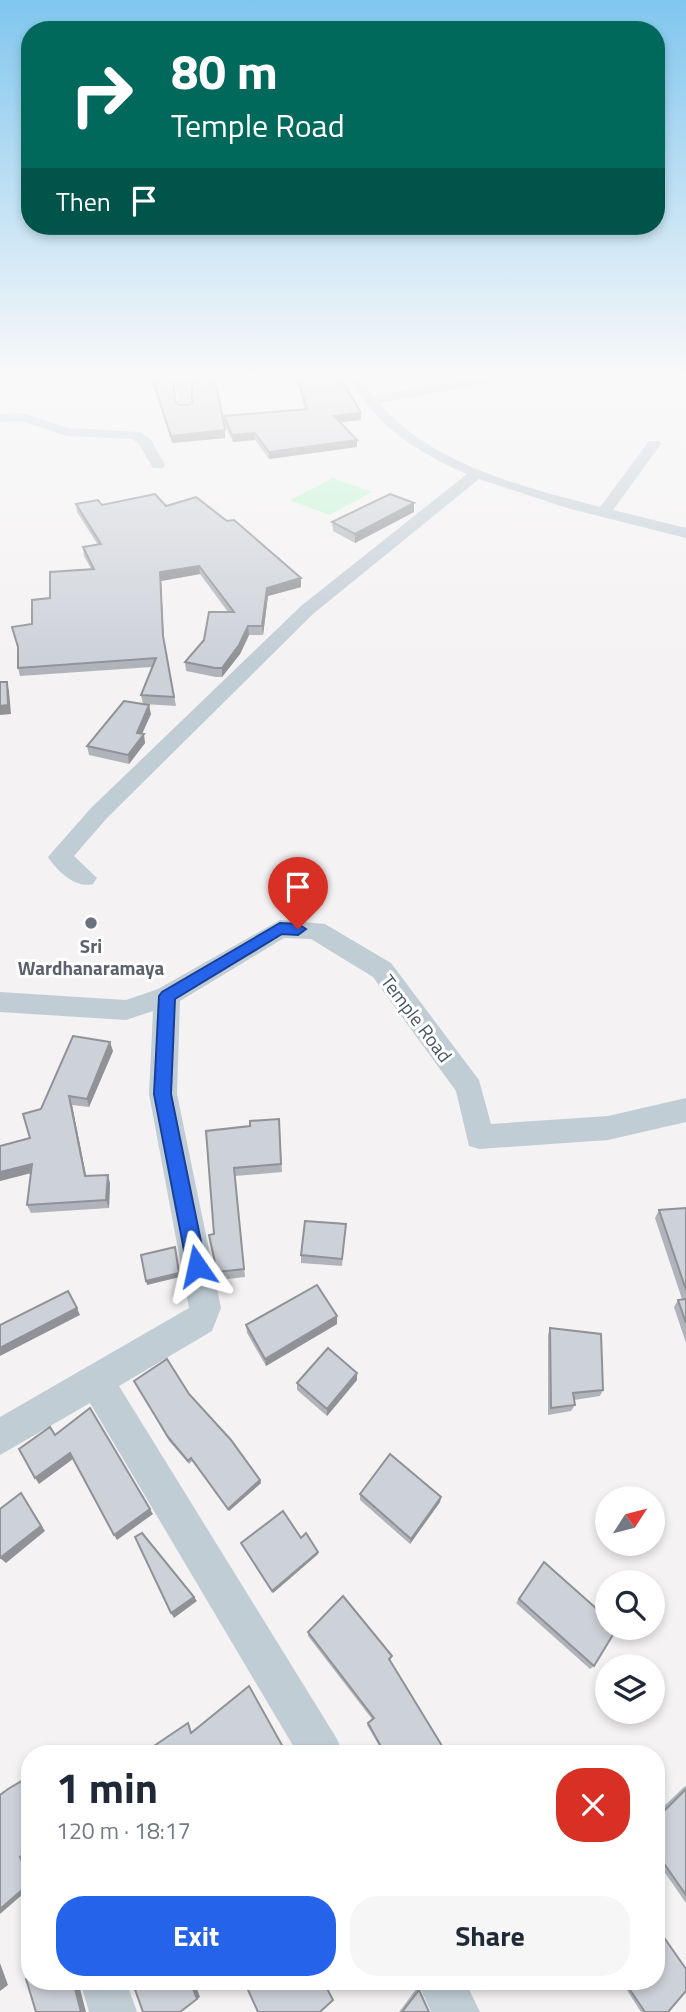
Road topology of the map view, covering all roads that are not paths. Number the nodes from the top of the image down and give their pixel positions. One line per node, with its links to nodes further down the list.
1 (472, 472): 3 (street)
2 (633, 472): 4 (street)
3 (476, 474): 4 (street); 6 (street)
4 (604, 512): 5 (street)
5 (686, 533)
6 (85, 878)
7 (167, 996): 8 (street, Temple Road); 9 (street, Temple Road); 10 (street)
8 (0, 1002)
9 (686, 1110)
10 (95, 1379): 11 (street); 12 (street)
11 (0, 1437)
12 (317, 1745)
13 (106, 1990): 15 (street)
14 (445, 1990): 16 (street)
15 (113, 2012)
16 (456, 2012)

